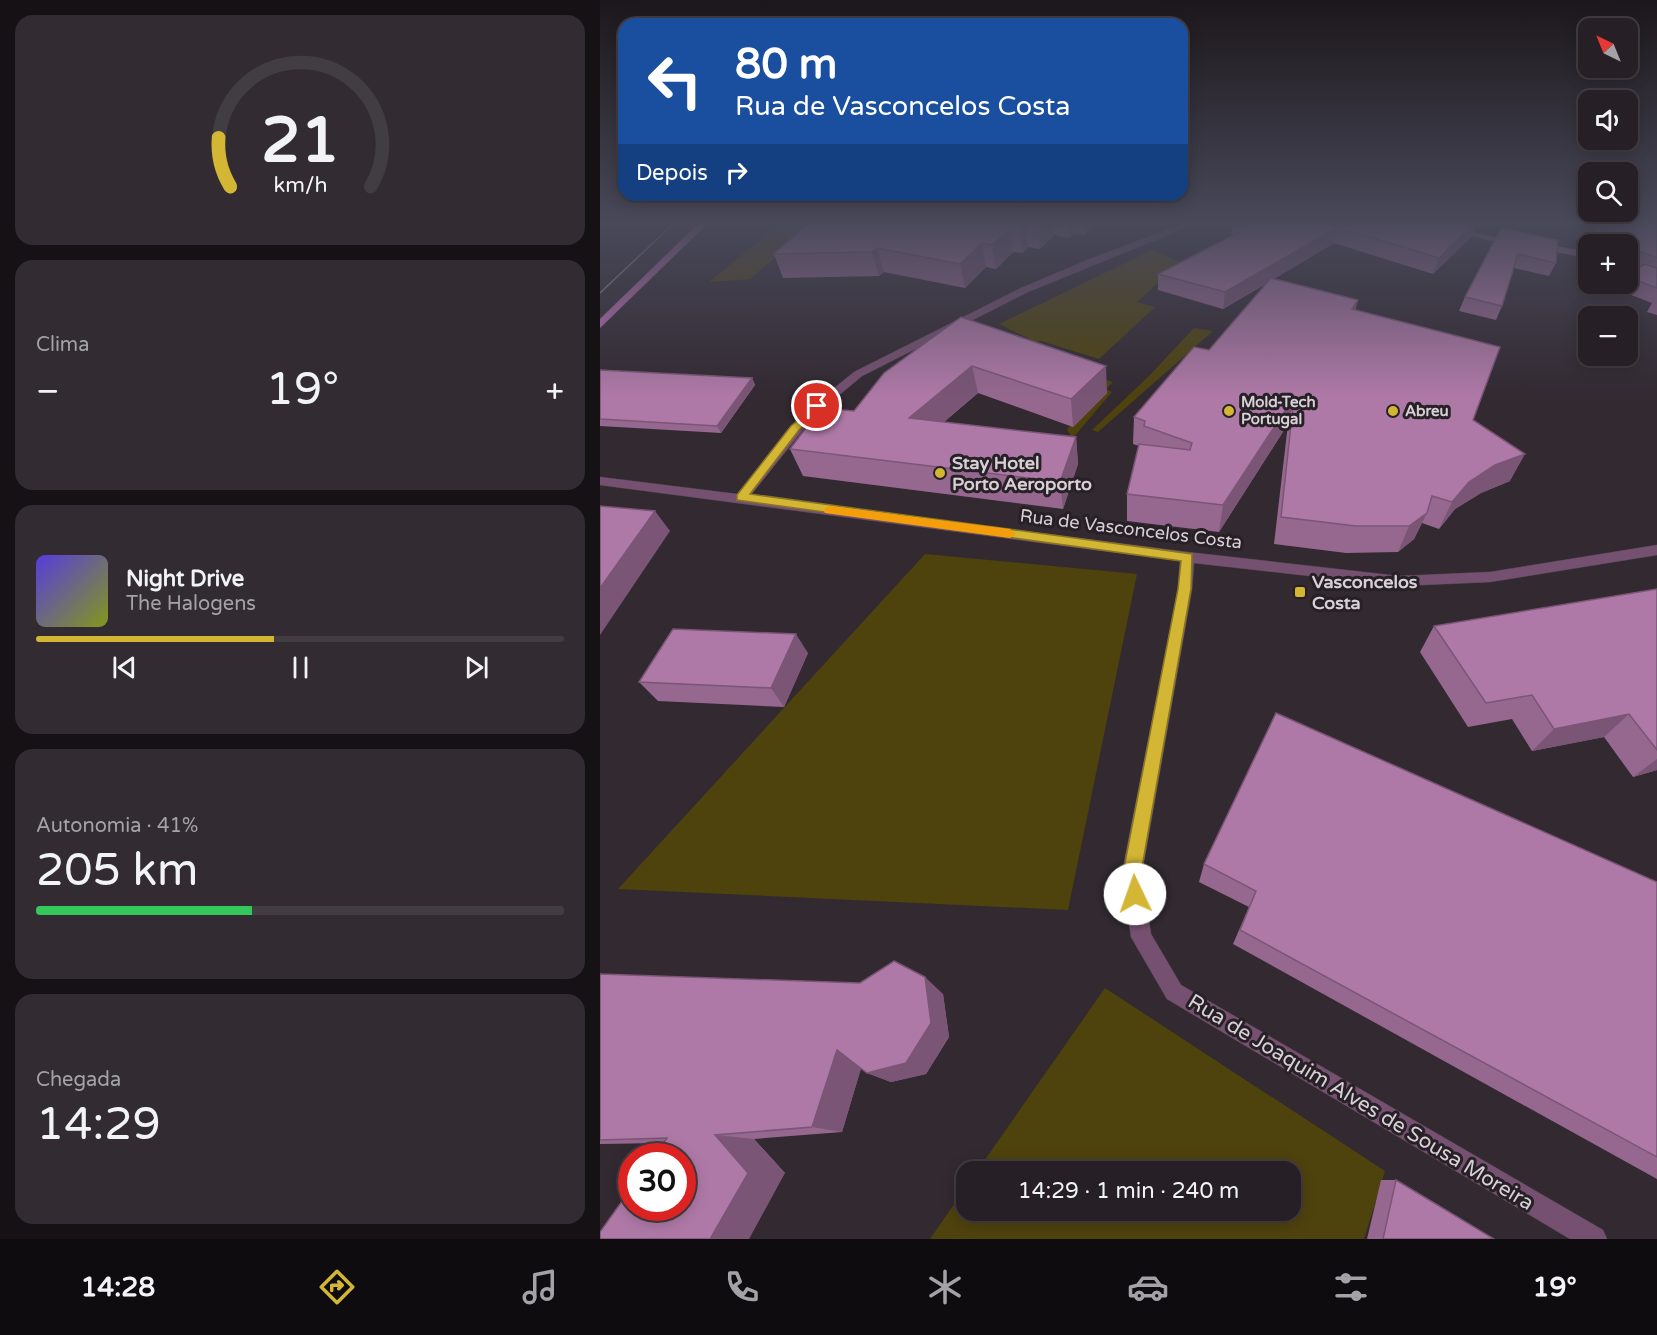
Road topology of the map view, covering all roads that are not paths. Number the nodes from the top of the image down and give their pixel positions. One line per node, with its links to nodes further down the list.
1 (643, 282): 3 (main road)
2 (1042, 282): 5 (street)
3 (600, 325)
4 (600, 481): 5 (street, Rua de Vasconcelos Costa)
5 (742, 497): 7 (street, Rua de Vasconcelos Costa)
6 (1656, 552): 7 (street, Rua de Vasconcelos Costa)
7 (1187, 557): 8 (street, Rua de Joaquim Alves de Sousa Moreira)
8 (1594, 1239)

